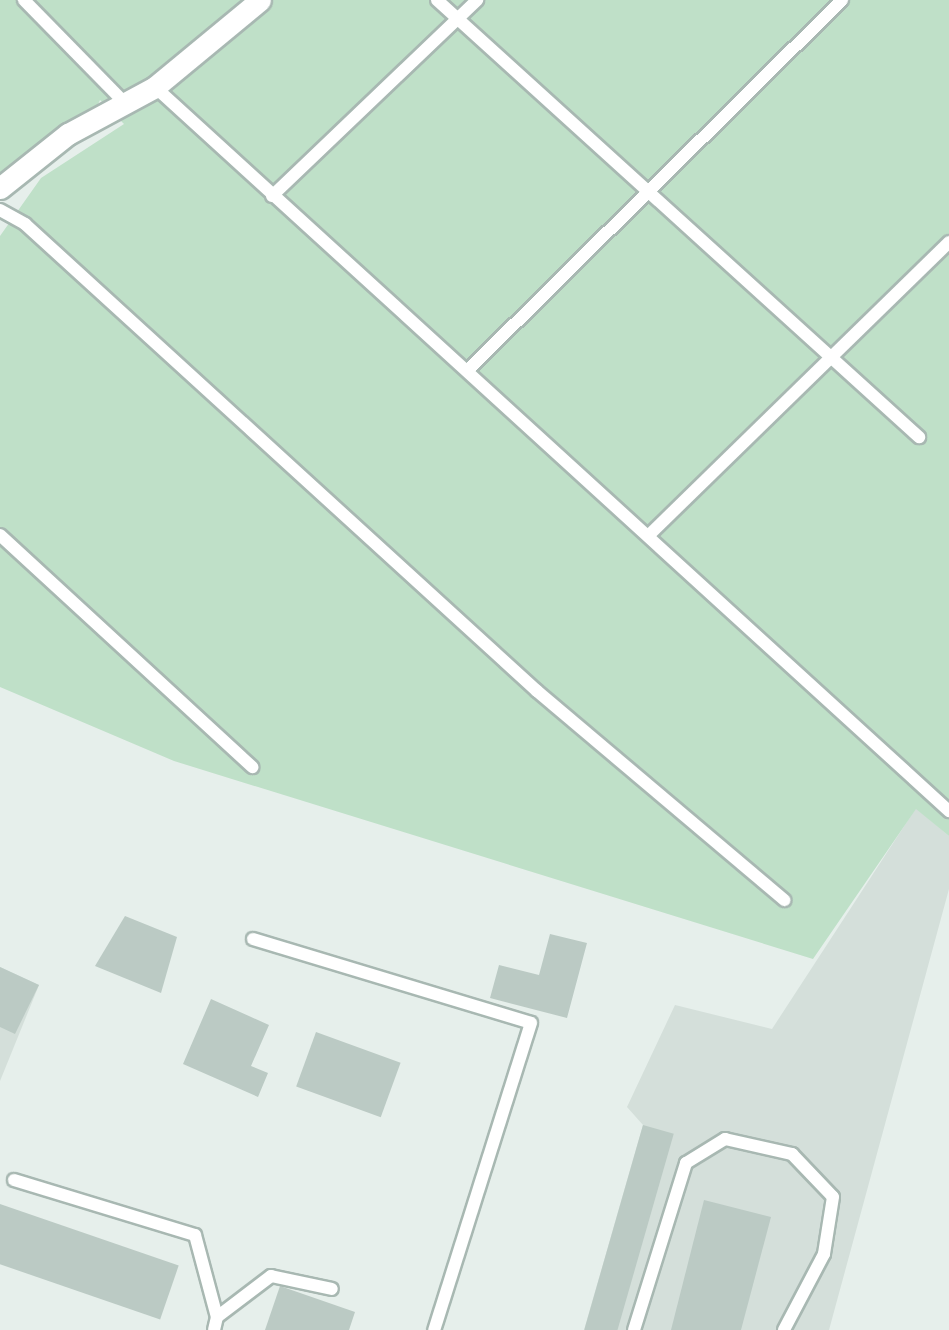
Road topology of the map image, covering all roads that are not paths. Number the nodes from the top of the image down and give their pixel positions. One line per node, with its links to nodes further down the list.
1 (24, 0): 8 (lane)
2 (260, 0): 7 (street)
3 (437, 0): 6 (lane)
4 (477, 0): 6 (lane)
5 (842, 0): 10 (lane)
6 (457, 19): 10 (lane); 11 (lane)
7 (155, 87): 8 (street); 11 (lane)
8 (125, 103): 9 (street)
9 (0, 188)
10 (645, 188): 14 (lane); 15 (lane)
11 (272, 196): 15 (lane)
12 (0, 210): 21 (lane)
13 (949, 242): 14 (lane)
14 (834, 359): 16 (lane); 17 (lane)
15 (468, 370): 17 (lane)
16 (919, 437)
17 (650, 534): 20 (lane)
18 (0, 536): 19 (lane)
19 (253, 767)
20 (949, 811)
21 (784, 900)
22 (253, 939): 26 (lane)
23 (14, 1180): 25 (lane)
24 (332, 1289): 25 (lane)
25 (215, 1323)
26 (434, 1330)
27 (634, 1330): 28 (lane)
28 (784, 1330)

